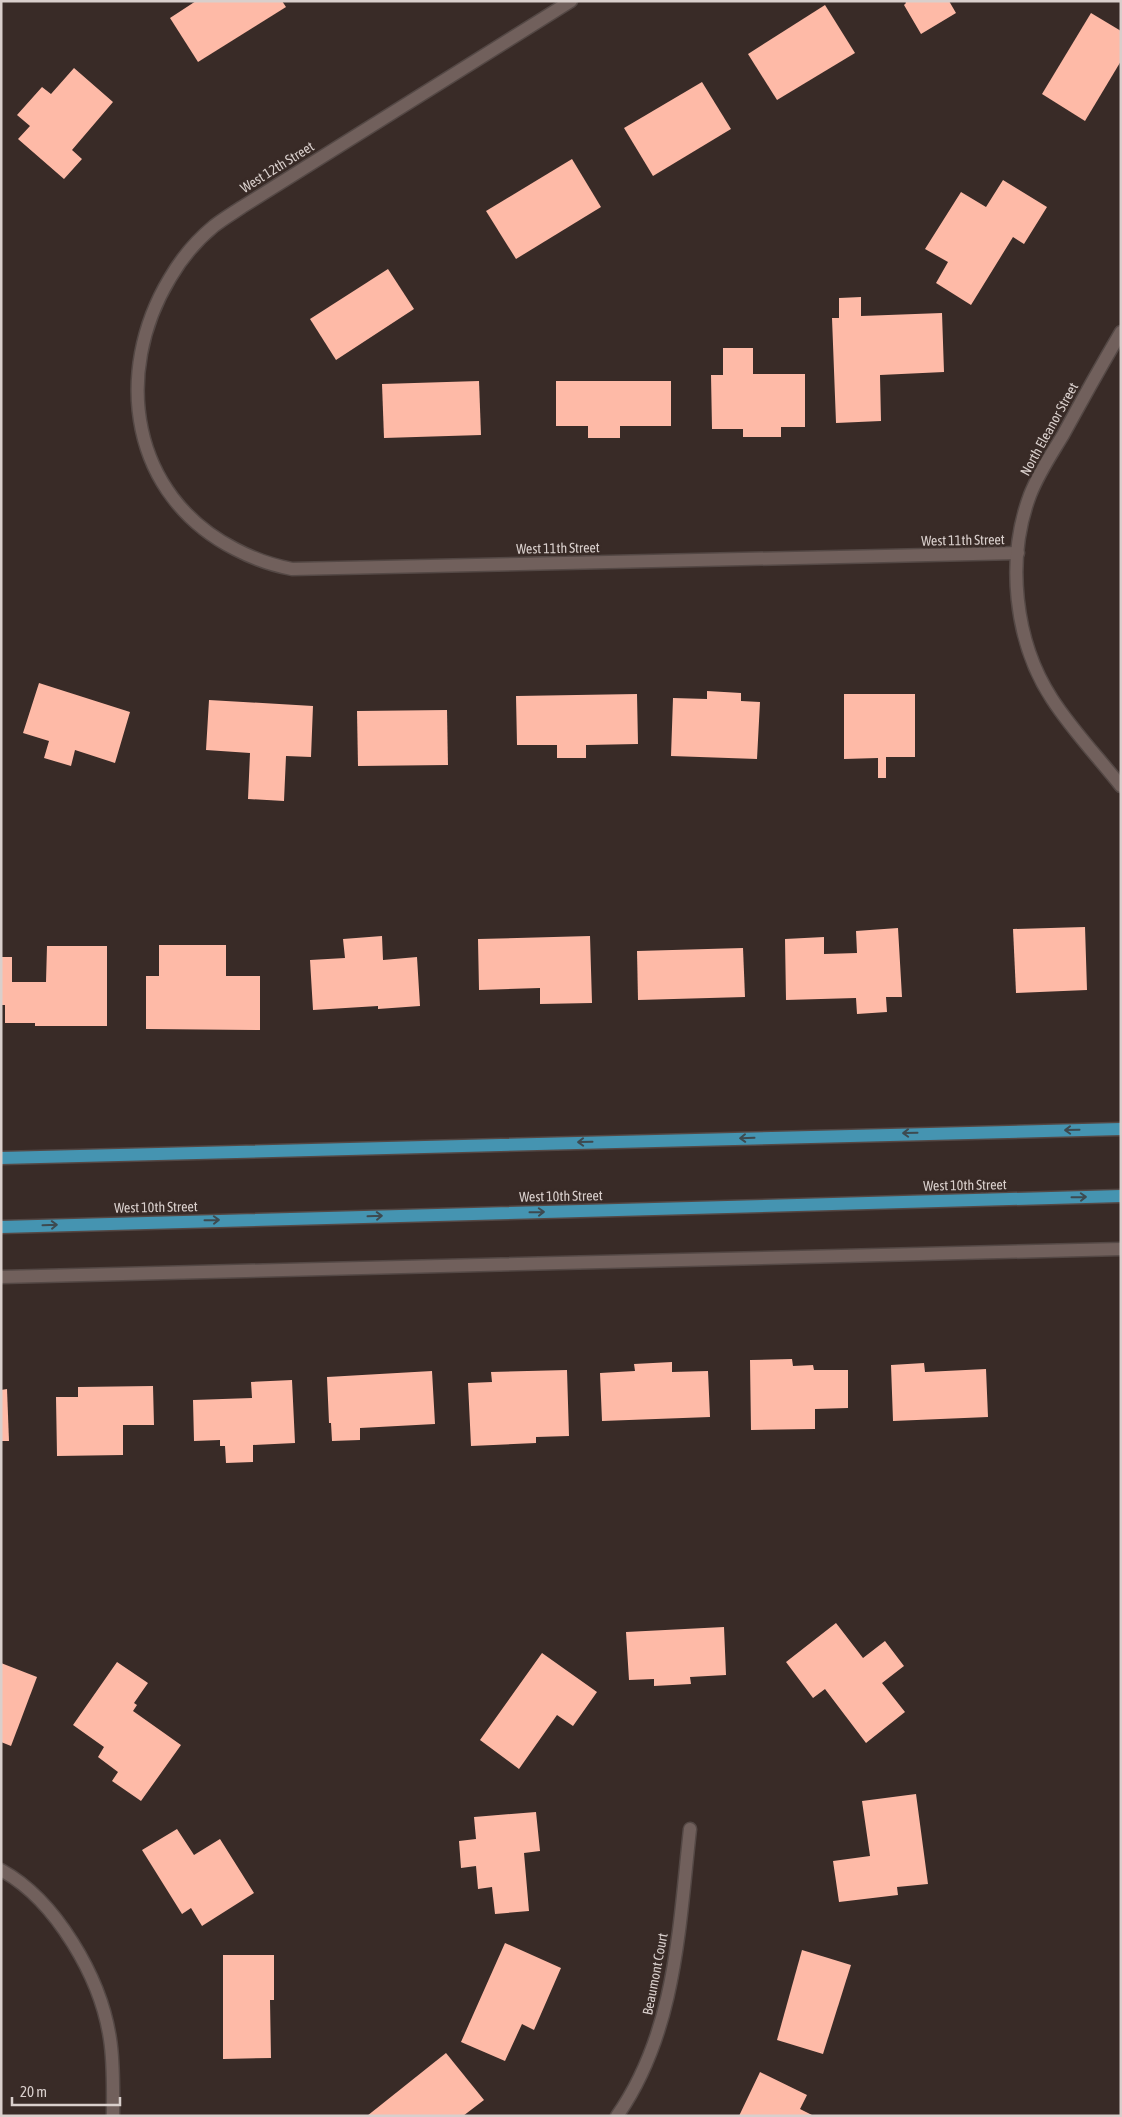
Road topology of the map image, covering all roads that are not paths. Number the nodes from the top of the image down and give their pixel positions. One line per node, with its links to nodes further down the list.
1 (572, 1): 3 (street, West 12th Street)
2 (1121, 332): 4 (street, North Eleanor Street)
3 (148, 454): 4 (street, West 11th Street)
4 (1018, 554): 5 (street, North Eleanor Street)
5 (1121, 786)
6 (1121, 1129): 7 (main road, one-way to 7)
7 (1, 1158)
8 (1121, 1196): 9 (main road, West 10th Street, one-way to 8)
9 (1, 1227)
10 (1121, 1249): 11 (street)
11 (1, 1277)
12 (690, 1829): 15 (street, Beaumont Court)
13 (1, 1870): 14 (street)
14 (114, 2116)
15 (617, 2116)

